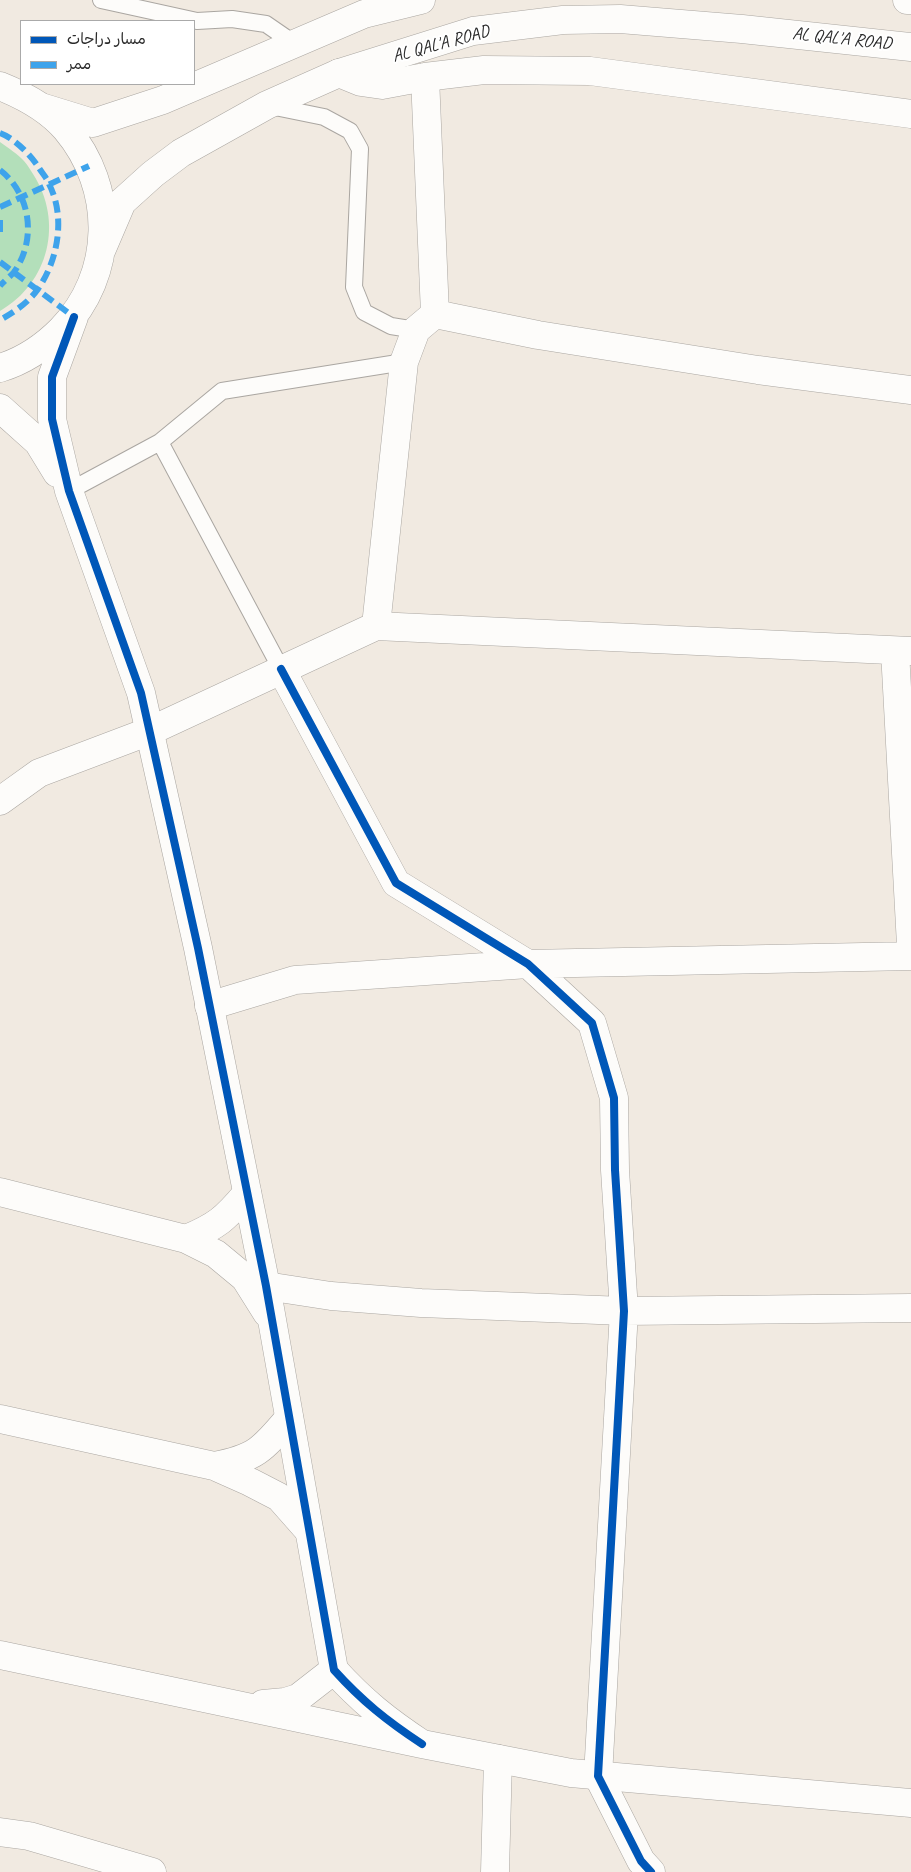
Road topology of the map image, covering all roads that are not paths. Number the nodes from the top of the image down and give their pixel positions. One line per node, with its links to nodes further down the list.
1 (101, 0): 6 (lane)
2 (421, 0): 5 (street)
3 (907, 0): 4 (street)
4 (911, 0)
5 (369, 7): 8 (street)
6 (192, 20)
7 (195, 21): 8 (lane)
8 (295, 44): 14 (street)
9 (911, 47): 10 (street, AL QAL'A ROAD)
10 (339, 73): 11 (street); 13 (street, AL QAL'A ROAD)
11 (424, 77): 15 (street); 18 (street)
12 (0, 86): 14 (street)
13 (267, 105): 16 (street, AL QAL'A ROAD); 18 (lane)
14 (41, 107): 16 (street)
15 (911, 114)
16 (101, 252): 17 (street)
17 (74, 317): 20 (street); 24 (street)
18 (425, 322): 19 (street); 21 (street)
19 (404, 362): 23 (lane); 25 (street)
20 (0, 368)
21 (911, 390)
22 (0, 408): 24 (street)
23 (160, 442): 24 (lane); 27 (lane)
24 (69, 491): 28 (street)
25 (376, 626): 26 (street); 27 (street)
26 (903, 651): 30 (street)
27 (281, 669): 28 (street); 32 (street)
28 (150, 731): 29 (street); 33 (street)
29 (0, 800)
30 (911, 945)
31 (911, 956): 32 (street)
32 (528, 964): 33 (street); 39 (street)
33 (209, 1006): 35 (street)
34 (0, 1192): 36 (street)
35 (247, 1193): 36 (street); 37 (street)
36 (186, 1239): 40 (street)
37 (266, 1286): 39 (street); 40 (street)
38 (911, 1308): 39 (street)
39 (624, 1311): 50 (street)
40 (272, 1321): 41 (street)
41 (290, 1418): 43 (street); 44 (street)
42 (0, 1419): 43 (street)
43 (214, 1466): 44 (street)
44 (309, 1531): 46 (street)
45 (0, 1655): 47 (street)
46 (334, 1670): 47 (street); 48 (street)
47 (244, 1705): 48 (street)
48 (422, 1744): 49 (street)
49 (498, 1759): 50 (street); 54 (street)
50 (598, 1776): 51 (street); 55 (street)
51 (911, 1803)
52 (0, 1832): 53 (street)
53 (152, 1872)
54 (495, 1872)
55 (651, 1872)

